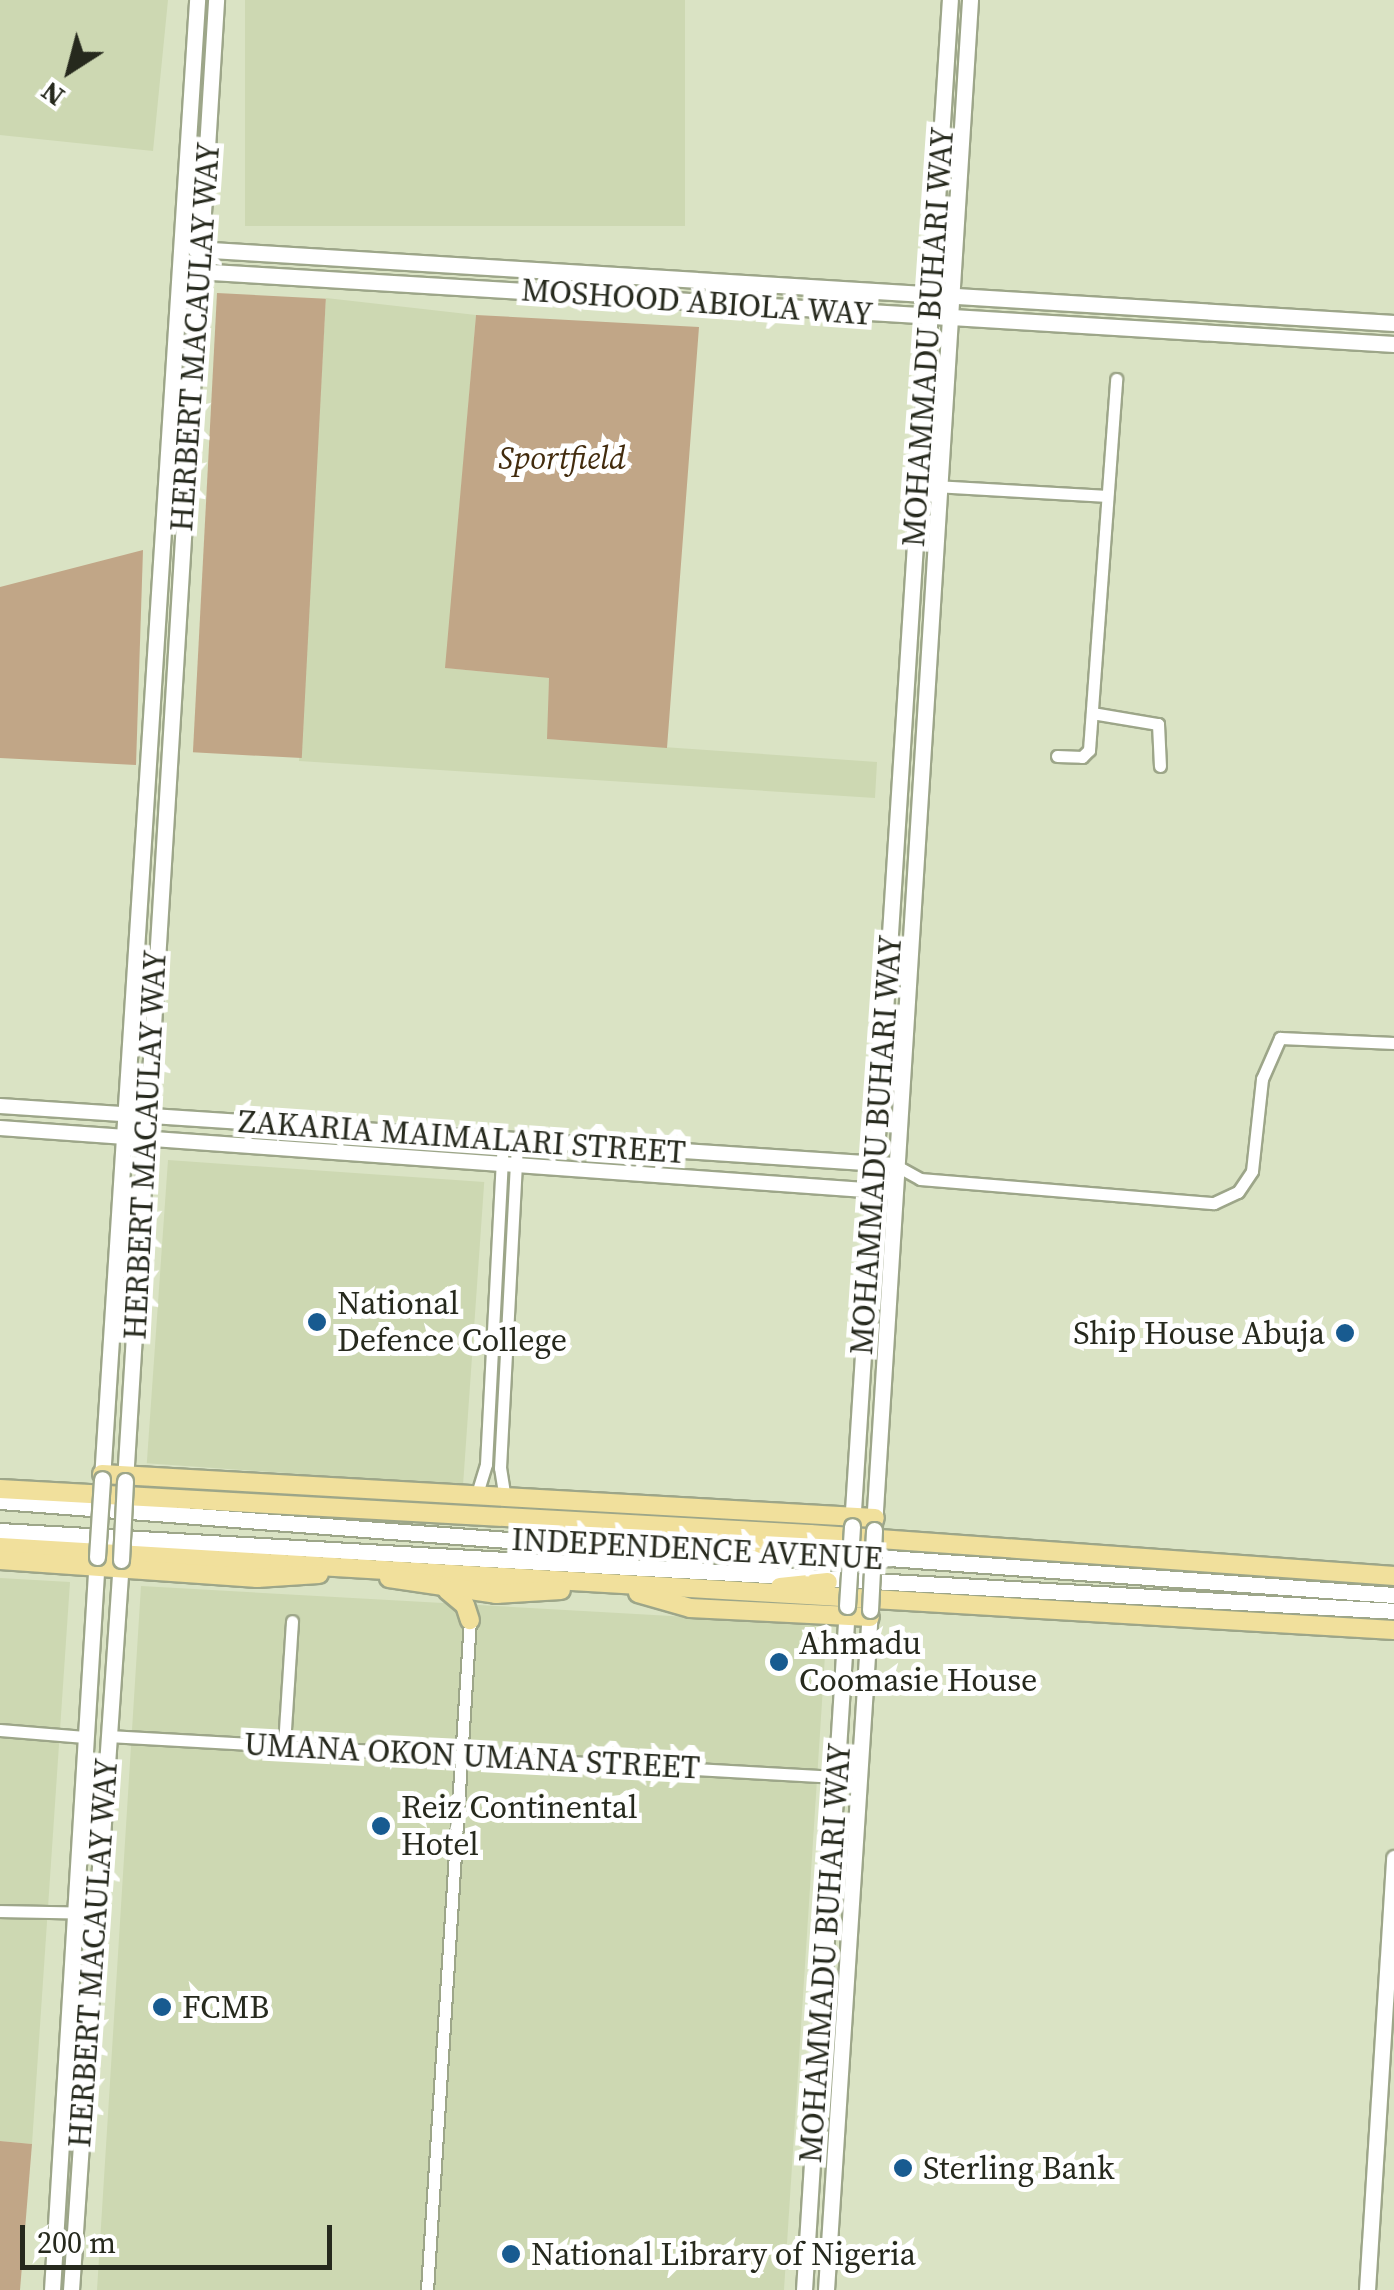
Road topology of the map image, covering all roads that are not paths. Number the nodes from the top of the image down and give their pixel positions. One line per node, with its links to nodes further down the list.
1 (196, 0): 5 (main road, HERBERT MACAULAY WAY)
2 (216, 0): 6 (main road, HERBERT MACAULAY WAY)
3 (950, 0): 11 (main road, MOHAMMADU BUHARI WAY)
4 (970, 0): 12 (main road, MOHAMMADU BUHARI WAY)
5 (182, 248): 6 (main road, MOSHOOD ABIOLA WAY); 7 (main road, HERBERT MACAULAY WAY)
6 (202, 250): 8 (main road, HERBERT MACAULAY WAY); 9 (main road, MOSHOOD ABIOLA WAY)
7 (180, 270): 8 (main road, MOSHOOD ABIOLA WAY); 26 (main road, HERBERT MACAULAY WAY)
8 (200, 272): 10 (main road, MOSHOOD ABIOLA WAY); 27 (main road, HERBERT MACAULAY WAY)
9 (547, 272): 10 (main road); 11 (main road, MOSHOOD ABIOLA WAY)
10 (546, 292): 13 (main road, MOSHOOD ABIOLA WAY)
11 (930, 295): 12 (main road, MOSHOOD ABIOLA WAY); 13 (main road, MOHAMMADU BUHARI WAY)
12 (950, 296): 14 (main road, MOHAMMADU BUHARI WAY); 15 (main road, MOSHOOD ABIOLA WAY)
13 (929, 319): 14 (main road, MOSHOOD ABIOLA WAY); 18 (main road, MOHAMMADU BUHARI WAY)
14 (948, 320): 16 (main road, MOSHOOD ABIOLA WAY); 19 (main road, MOHAMMADU BUHARI WAY)
15 (1394, 323)
16 (1394, 344)
17 (1116, 379): 20 (street)
18 (918, 485): 19 (street); 32 (main road, MOHAMMADU BUHARI WAY)
19 (938, 486): 20 (street); 34 (main road, MOHAMMADU BUHARI WAY)
20 (1106, 496): 21 (street)
21 (1092, 713): 22 (street); 23 (street)
22 (1057, 756)
23 (1160, 766)
24 (1394, 1042): 35 (street, ZAKARIA MAIMALARI STREET)
25 (0, 1106): 26 (street, ZAKARIA MAIMALARI STREET)
26 (125, 1115): 27 (street, ZAKARIA MAIMALARI STREET); 29 (main road, HERBERT MACAULAY WAY)
27 (144, 1116): 30 (main road, HERBERT MACAULAY WAY); 31 (street, ZAKARIA MAIMALARI STREET)
28 (0, 1128): 29 (street, ZAKARIA MAIMALARI STREET)
29 (124, 1138): 30 (street, ZAKARIA MAIMALARI STREET); 38 (main road, HERBERT MACAULAY WAY)
30 (142, 1138): 33 (street, ZAKARIA MAIMALARI STREET); 39 (main road, HERBERT MACAULAY WAY)
31 (510, 1140): 32 (street, ZAKARIA MAIMALARI STREET); 33 (street)
32 (874, 1164): 34 (street, ZAKARIA MAIMALARI STREET); 36 (main road, MOHAMMADU BUHARI WAY)
33 (509, 1165): 36 (street, ZAKARIA MAIMALARI STREET); 41 (street); 42 (street)
34 (895, 1165): 35 (street, ZAKARIA MAIMALARI STREET); 37 (main road, MOHAMMADU BUHARI WAY)
35 (920, 1179): 37 (street)
36 (872, 1190): 37 (street, ZAKARIA MAIMALARI STREET); 44 (main road, MOHAMMADU BUHARI WAY)
37 (894, 1192): 45 (main road, MOHAMMADU BUHARI WAY)
38 (102, 1477): 39 (main road); 51 (main road, HERBERT MACAULAY WAY, bridge)
39 (126, 1478): 41 (main road); 52 (main road, HERBERT MACAULAY WAY, bridge)
40 (0, 1489): 47 (main road, INDEPENDENCE AVENUE)
41 (476, 1497): 42 (main road)
42 (505, 1499): 44 (main road)
43 (0, 1501): 49 (main road, INDEPENDENCE AVENUE)
44 (852, 1522): 45 (main road); 62 (main road, MOHAMMADU BUHARI WAY, bridge)
45 (874, 1524): 64 (main road, MOHAMMADU BUHARI WAY, bridge)
46 (0, 1531): 59 (main road, INDEPENDENCE AVENUE)
47 (726, 1531): 49 (main road); 55 (main road, INDEPENDENCE AVENUE)
48 (0, 1547): 53 (main road, INDEPENDENCE AVENUE)
49 (787, 1554): 61 (main road, INDEPENDENCE AVENUE)
50 (0, 1560): 51 (main road)
51 (97, 1562): 52 (main road); 70 (main road, HERBERT MACAULAY WAY)
52 (121, 1564): 53 (main road); 69 (main road, HERBERT MACAULAY WAY)
53 (350, 1568): 54 (main road, INDEPENDENCE AVENUE)
54 (370, 1569): 56 (main road, INDEPENDENCE AVENUE); 58 (main road)
55 (1394, 1576)
56 (590, 1584): 57 (main road, INDEPENDENCE AVENUE); 60 (main road)
57 (628, 1587): 59 (main road, INDEPENDENCE AVENUE); 62 (main road)
58 (447, 1590): 60 (main road); 65 (main road)
59 (826, 1590): 63 (main road); 67 (main road)
60 (496, 1594): 65 (main road)
61 (1394, 1595)
62 (847, 1610): 64 (main road); 73 (main road, MOHAMMADU BUHARI WAY)
63 (1394, 1610)
64 (870, 1613): 79 (main road, MOHAMMADU BUHARI WAY)
65 (470, 1620): 72 (street)
66 (292, 1621): 71 (street)
67 (1394, 1630)
68 (0, 1730): 70 (street)
69 (108, 1736): 71 (street, UMANA OKON UMANA STREET); 77 (main road, HERBERT MACAULAY WAY)
70 (85, 1737): 76 (main road, HERBERT MACAULAY WAY)
71 (284, 1745): 72 (street, UMANA OKON UMANA STREET)
72 (460, 1754): 73 (street, UMANA OKON UMANA STREET); 82 (street)
73 (836, 1777): 78 (main road, MOHAMMADU BUHARI WAY)
74 (1394, 1858): 85 (main road)
75 (0, 1910): 76 (street)
76 (74, 1913): 77 (street); 80 (main road, HERBERT MACAULAY WAY)
77 (95, 1913): 81 (main road, HERBERT MACAULAY WAY)
78 (824, 1979): 79 (main road); 83 (main road, MOHAMMADU BUHARI WAY)
79 (846, 1981): 84 (main road, MOHAMMADU BUHARI WAY)
80 (52, 2290)
81 (70, 2290)
82 (427, 2290)
83 (804, 2290)
84 (826, 2290)
85 (1367, 2290)

